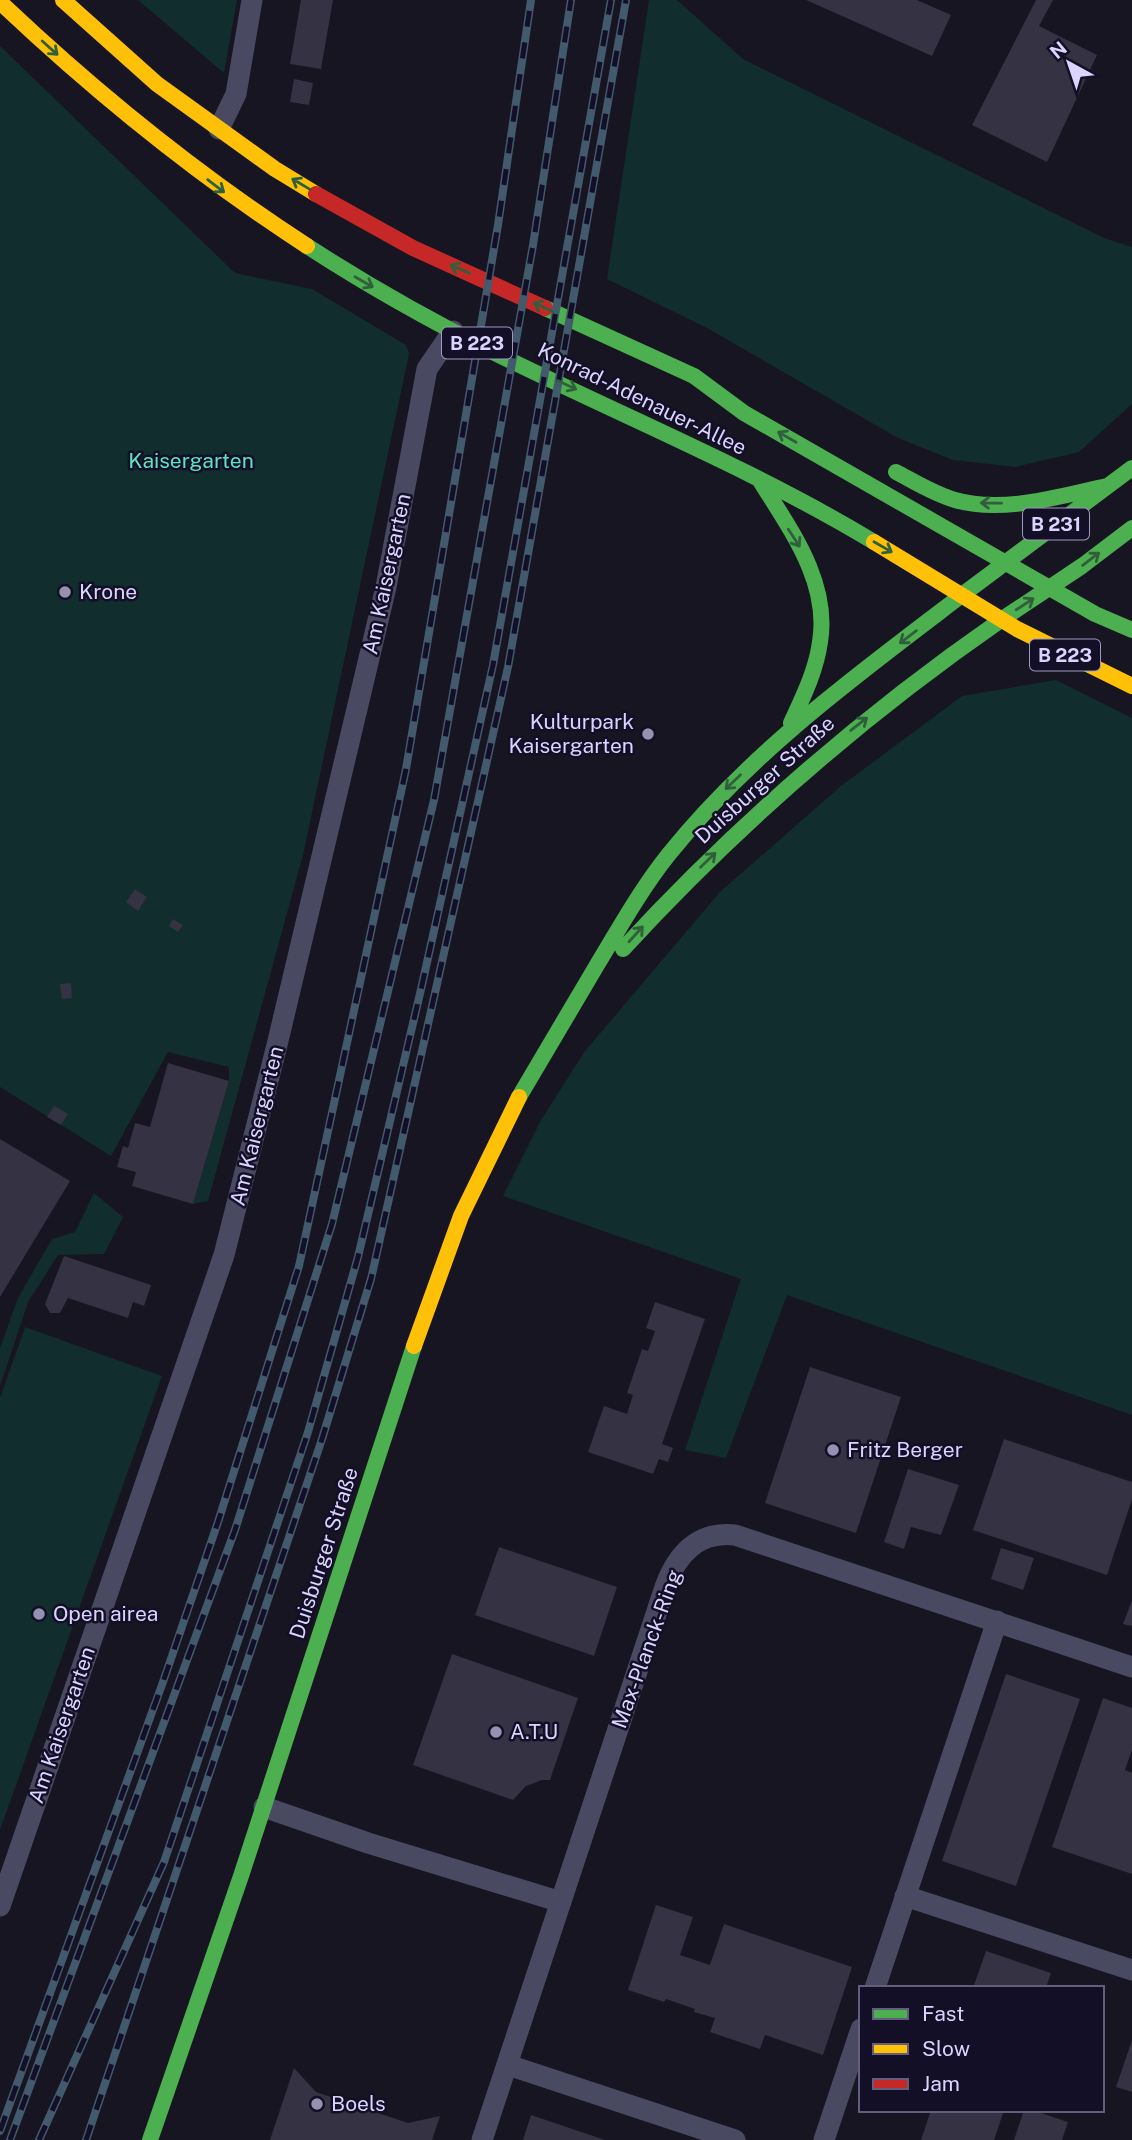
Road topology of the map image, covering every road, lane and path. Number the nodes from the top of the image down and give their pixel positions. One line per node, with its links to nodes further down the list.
1 (63, 0): 4 (main road, Konrad-Adenauer-Allee / B 223)
2 (252, 0): 4 (street)
3 (0, 2): 5 (main road, Konrad-Adenauer-Allee / B 223, one-way to 5)
4 (219, 129): 5 (main road); 7 (main road, Konrad-Adenauer-Allee / B 223, one-way to 4)
5 (162, 144): 6 (main road, Konrad-Adenauer-Allee / B 223, one-way to 6)
6 (453, 331): 11 (main road, Konrad-Adenauer-Allee / B 223, one-way to 11); 27 (street, Am Kaisergarten)
7 (694, 376): 8 (main road); 14 (main road, Konrad-Adenauer-Allee / B 223, one-way to 7)
8 (743, 392)
9 (884, 466): 12 (main road, one-way to 9)
10 (1132, 468): 12 (main road, B 231)
11 (759, 479): 16 (main road, Konrad-Adenauer-Allee / B 223, one-way to 16); 20 (main road, one-way to 20)
12 (1107, 486): 14 (main road, B 231)
13 (1132, 528): 15 (main road, B 231, one-way to 13)
14 (1006, 562): 15 (main road, Konrad-Adenauer-Allee / B 223); 16 (main road, B 231)
15 (1049, 589): 17 (main road, B 231, one-way to 15); 18 (main road, B 223)
16 (962, 595): 17 (main road, Konrad-Adenauer-Allee / B 223); 20 (main road, Duisburger Straße, one-way to 20)
17 (1001, 620): 19 (main road, B 223); 21 (main road, Duisburger Straße, one-way to 17)
18 (1132, 630)
19 (1132, 686)
20 (789, 729): 21 (main road, Duisburger Straße, one-way to 21)
21 (580, 997): 24 (main road, Duisburger Straße)
22 (997, 1621): 23 (street, Max-Planck-Ring); 25 (street); 26 (street, Max-Planck-Ring)
23 (1132, 1667)
24 (264, 1807): 26 (street); 32 (main road, Duisburger Straße)
25 (905, 1896): 28 (street); 29 (street)
26 (561, 1902): 31 (street, Max-Planck-Ring)
27 (0, 1906)
28 (1132, 1970)
29 (876, 1986)
30 (859, 2035): 35 (street)
31 (508, 2066): 33 (street, Max-Planck-Ring); 34 (street)
32 (150, 2140)
33 (482, 2140)
34 (736, 2140)
35 (824, 2140)

